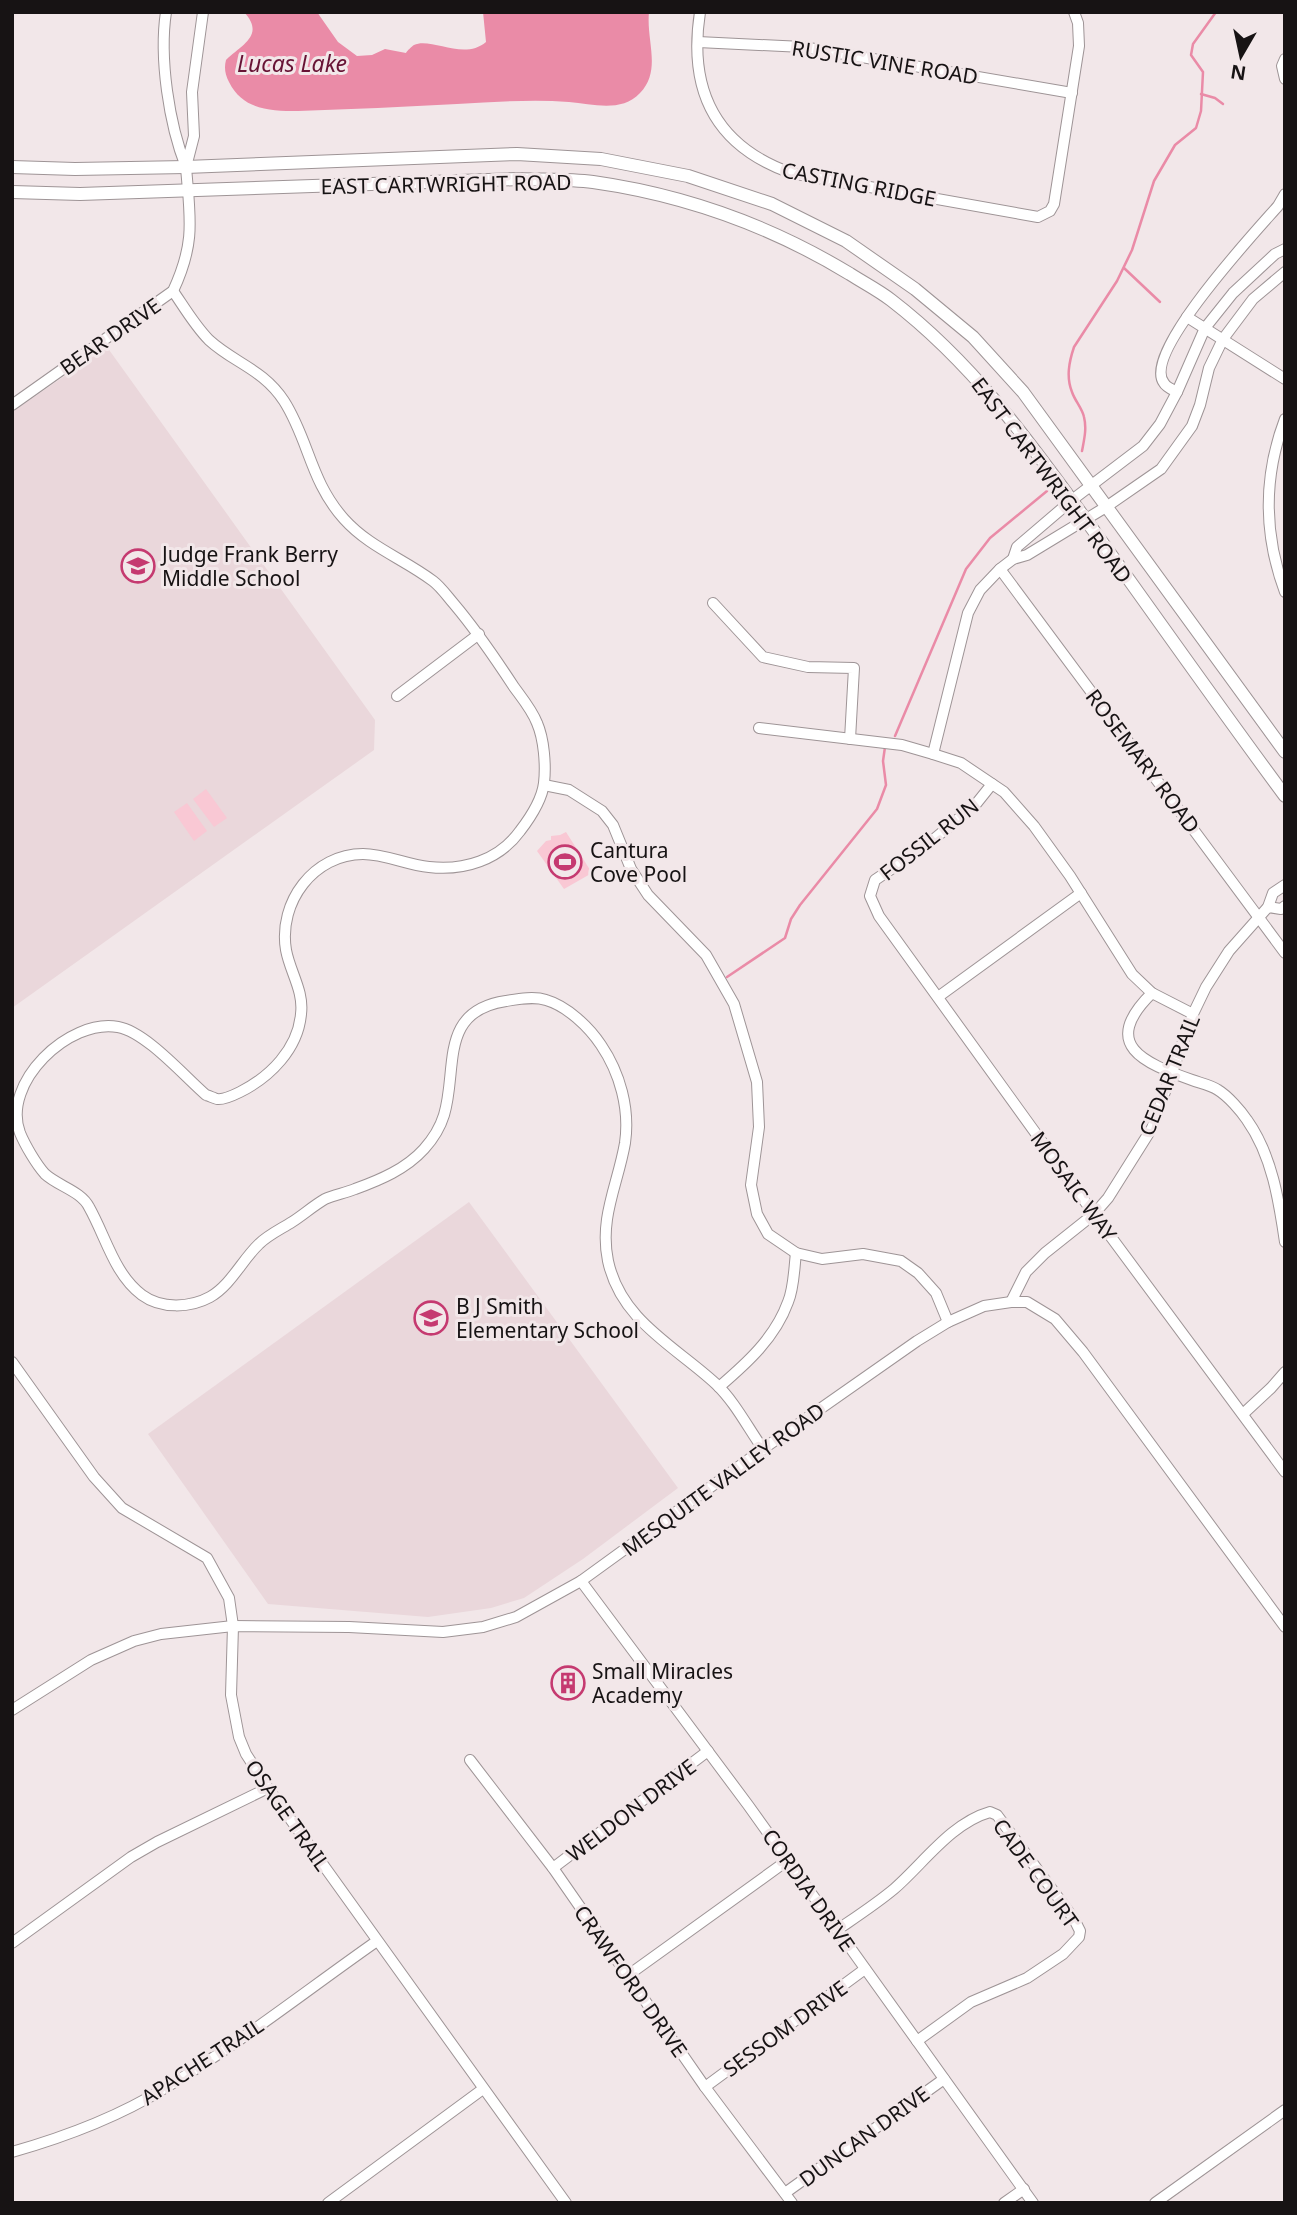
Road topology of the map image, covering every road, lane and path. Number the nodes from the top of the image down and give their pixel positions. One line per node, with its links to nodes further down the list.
1 (166, 12): 10 (street)
2 (203, 12): 10 (street)
3 (700, 12): 5 (street, CASTING RIDGE)
4 (1074, 12): 8 (street)
5 (698, 41): 8 (street, RUSTIC VINE ROAD); 8 (street, CASTING RIDGE)
6 (1285, 58): 7 (street)
7 (1285, 79)
8 (1072, 93)
9 (12, 167): 10 (main road, EAST CARTWRIGHT ROAD)
10 (186, 167): 12 (street, BEAR DRIVE); 24 (main road, EAST CARTWRIGHT ROAD)
11 (12, 191): 12 (main road, EAST CARTWRIGHT ROAD)
12 (188, 191): 16 (street, BEAR DRIVE); 25 (main road, EAST CARTWRIGHT ROAD)
13 (1285, 194): 17 (street)
14 (1285, 249): 18 (street)
15 (1285, 272): 19 (street)
16 (173, 291): 22 (street, BEAR DRIVE); 32 (street)
17 (1187, 317): 18 (street); 21 (street)
18 (1205, 328): 19 (street); 21 (street)
19 (1223, 339): 20 (street); 26 (street)
20 (1285, 379)
21 (1177, 392): 24 (street)
22 (12, 405)
23 (1285, 419): 30 (street)
24 (1091, 486): 25 (street); 26 (main road, EAST CARTWRIGHT ROAD)
25 (1072, 500): 27 (main road, EAST CARTWRIGHT ROAD); 28 (street)
26 (1106, 507): 27 (street); 36 (main road, EAST CARTWRIGHT ROAD)
27 (1085, 520): 28 (street); 40 (main road, EAST CARTWRIGHT ROAD)
28 (1013, 559): 29 (street)
29 (1000, 569): 37 (street); 46 (street, ROSEMARY ROAD)
30 (1285, 592)
31 (713, 603): 35 (street)
32 (480, 634): 33 (street); 39 (street)
33 (397, 696)
34 (760, 728): 35 (street)
35 (850, 739): 37 (street)
36 (1285, 752)
37 (933, 754): 38 (street)
38 (992, 784): 42 (street); 43 (street, FOSSIL RUN)
39 (544, 785): 54 (street); 59 (street)
40 (1285, 796)
41 (1285, 885): 45 (street, CEDAR TRAIL)
42 (1081, 893): 48 (street); 49 (street)
43 (870, 896): 49 (street, MOSAIC WAY)
44 (1285, 906): 45 (street)
45 (1268, 907): 46 (street, CEDAR TRAIL)
46 (1259, 918): 47 (street, ROSEMARY ROAD); 50 (street, CEDAR TRAIL)
47 (1285, 953)
48 (1152, 993): 50 (street); 51 (street)
49 (938, 997): 52 (street, MOSAIC WAY)
50 (1193, 1014): 51 (street, CEDAR TRAIL)
51 (1172, 1073): 52 (street, CEDAR TRAIL); 53 (street)
52 (1094, 1214): 55 (street, CEDAR TRAIL); 60 (street, MOSAIC WAY)
53 (1285, 1242)
54 (796, 1253): 56 (street); 59 (street)
55 (1012, 1301): 56 (street, MESQUITE VALLEY ROAD); 65 (street)
56 (948, 1322): 61 (street, MESQUITE VALLEY ROAD)
57 (12, 1362): 64 (street, OSAGE TRAIL)
58 (1285, 1372): 60 (street)
59 (719, 1387): 61 (street)
60 (1243, 1414): 62 (street, MOSAIC WAY)
61 (763, 1449): 63 (street, MESQUITE VALLEY ROAD)
62 (1285, 1472)
63 (581, 1581): 64 (street, MESQUITE VALLEY ROAD); 67 (street, CORDIA DRIVE)
64 (233, 1626): 66 (street, MESQUITE VALLEY ROAD); 69 (street, OSAGE TRAIL)
65 (1285, 1627)
66 (12, 1710)
67 (708, 1751): 70 (street, CORDIA DRIVE); 71 (street, WELDON DRIVE)
68 (470, 1760): 71 (street, CRAWFORD DRIVE)
69 (268, 1788): 73 (street, OSAGE TRAIL); 74 (street)
70 (788, 1860): 72 (street, CORDIA DRIVE); 76 (street)
71 (553, 1868): 76 (street, CRAWFORD DRIVE)
72 (837, 1930): 75 (street, CORDIA DRIVE); 77 (street, CADE COURT)
73 (377, 1941): 80 (street, OSAGE TRAIL); 82 (street, APACHE TRAIL)
74 (12, 1943)
75 (865, 1969): 77 (street, CORDIA DRIVE); 79 (street, SESSOM DRIVE)
76 (627, 1976): 79 (street, CRAWFORD DRIVE)
77 (917, 2041): 78 (street, CORDIA DRIVE)
78 (944, 2079): 83 (street, CORDIA DRIVE); 84 (street, DUNCAN DRIVE)
79 (705, 2087): 84 (street, CRAWFORD DRIVE)
80 (483, 2089): 85 (street); 86 (street, OSAGE TRAIL)
81 (1285, 2110): 90 (street)
82 (12, 2152)
83 (1024, 2189): 88 (street); 89 (street, CORDIA DRIVE)
84 (785, 2193): 87 (street, CRAWFORD DRIVE)
85 (328, 2203)
86 (565, 2203)
87 (792, 2203)
88 (1004, 2203)
89 (1033, 2203)
90 (1154, 2203)

